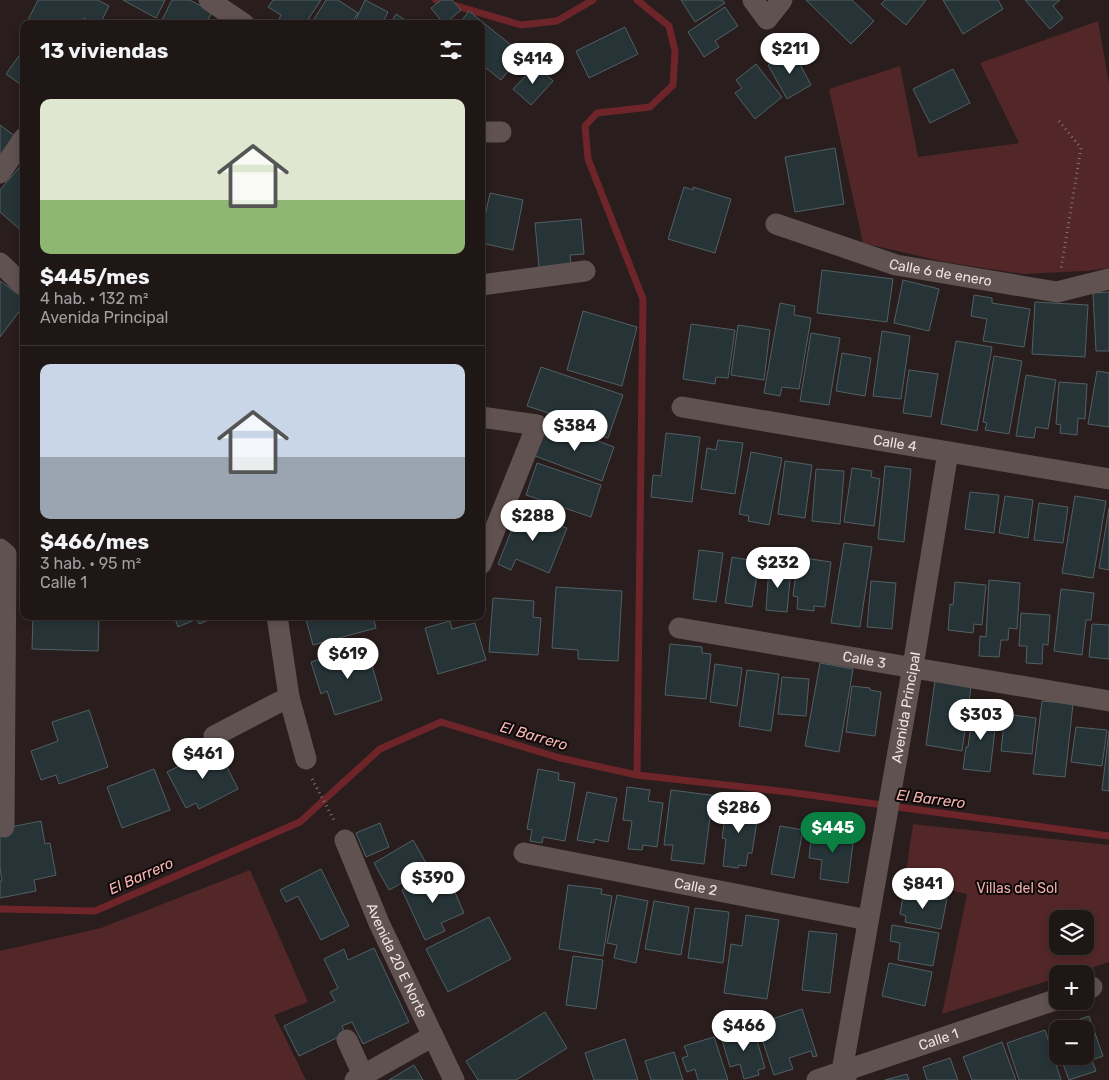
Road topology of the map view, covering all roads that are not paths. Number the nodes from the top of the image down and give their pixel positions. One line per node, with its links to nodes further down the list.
1 (210, 0): 4 (street)
2 (753, 0): 3 (street)
3 (782, 0)
4 (238, 20)
5 (20, 144): 6 (street)
6 (0, 173)
7 (776, 224): 10 (street, Calle 6 de enero)
8 (0, 263): 11 (street)
9 (585, 272): 12 (street)
10 (1109, 279)
11 (20, 282)
12 (485, 284)
13 (682, 407): 15 (street, Calle 4)
14 (485, 418): 18 (street)
15 (948, 452): 16 (street, Calle 4); 21 (street, Avenida Principal)
16 (1109, 479)
17 (0, 549): 26 (street)
18 (485, 554)
19 (278, 620): 22 (street)
20 (678, 628): 21 (street, Calle 3)
21 (913, 666): 23 (street, Calle 3); 29 (street, Avenida Principal)
22 (289, 697): 24 (street); 25 (street)
23 (1109, 701)
24 (214, 736)
25 (309, 769)
26 (4, 827)
27 (341, 832): 31 (street, Avenida 20 E Norte)
28 (524, 853): 29 (street, Calle 2)
29 (868, 920): 33 (street, Avenida Principal)
30 (1049, 1002): 33 (street, Calle 1)
31 (433, 1036): 34 (street); 35 (street, Avenida 20 E Norte)
32 (347, 1040): 34 (street)
33 (844, 1075): 36 (street, Calle 1)
34 (359, 1078)
35 (454, 1080)
36 (817, 1080)

